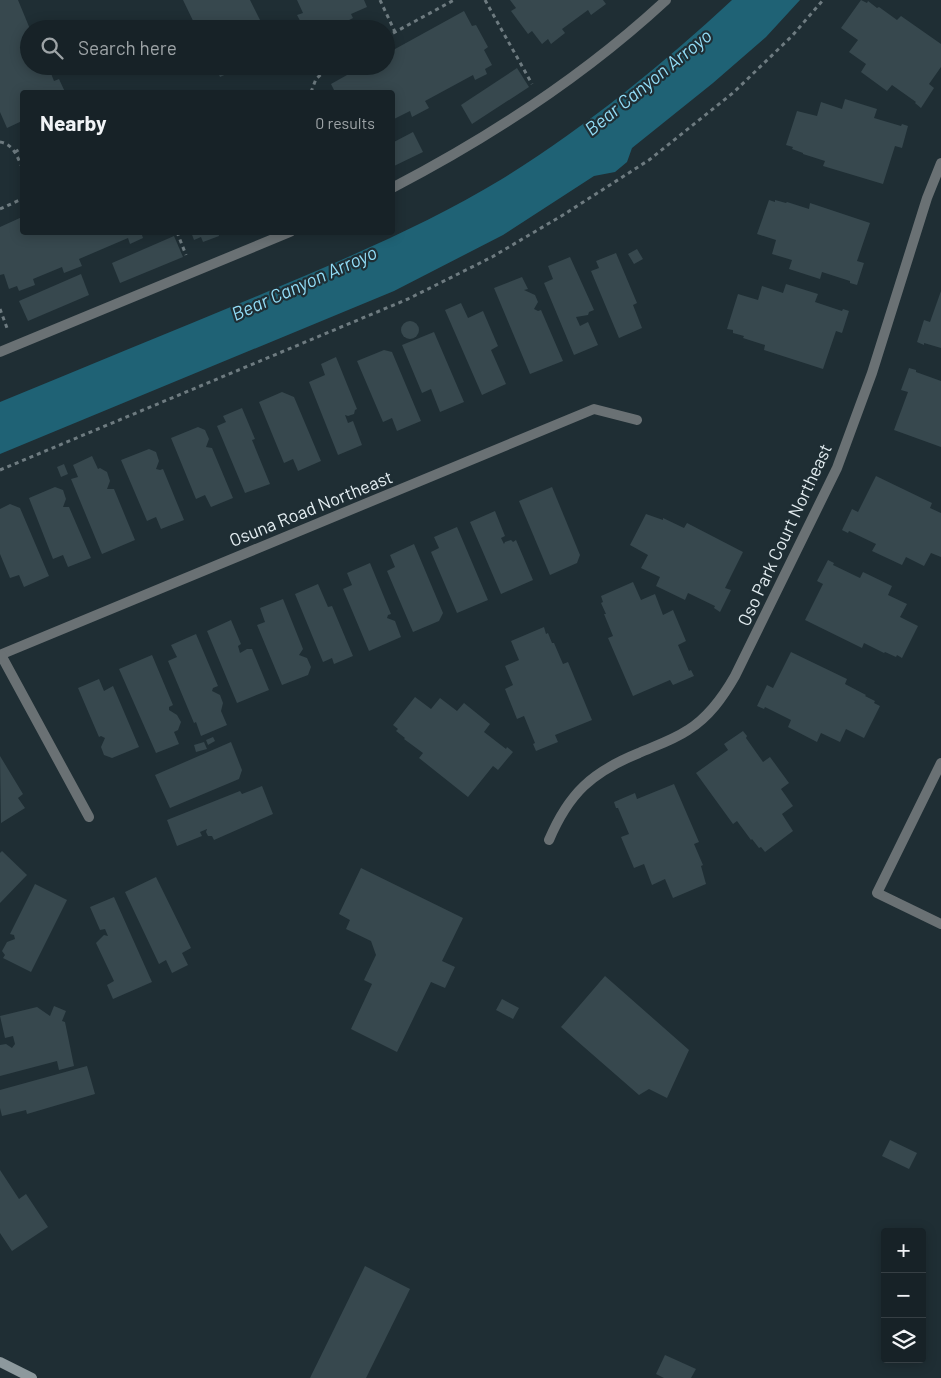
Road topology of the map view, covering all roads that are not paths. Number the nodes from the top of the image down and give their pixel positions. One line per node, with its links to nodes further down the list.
1 (666, 0): 3 (street)
2 (941, 163): 10 (street, Oso Park Court Northeast)
3 (395, 186)
4 (283, 235): 5 (street)
5 (0, 352)
6 (637, 420): 7 (street, Osuna Road Northeast)
7 (1, 655): 9 (street)
8 (941, 764): 11 (street)
9 (89, 817)
10 (549, 840)
11 (941, 924)
12 (0, 1362): 13 (main road)
13 (32, 1378)

